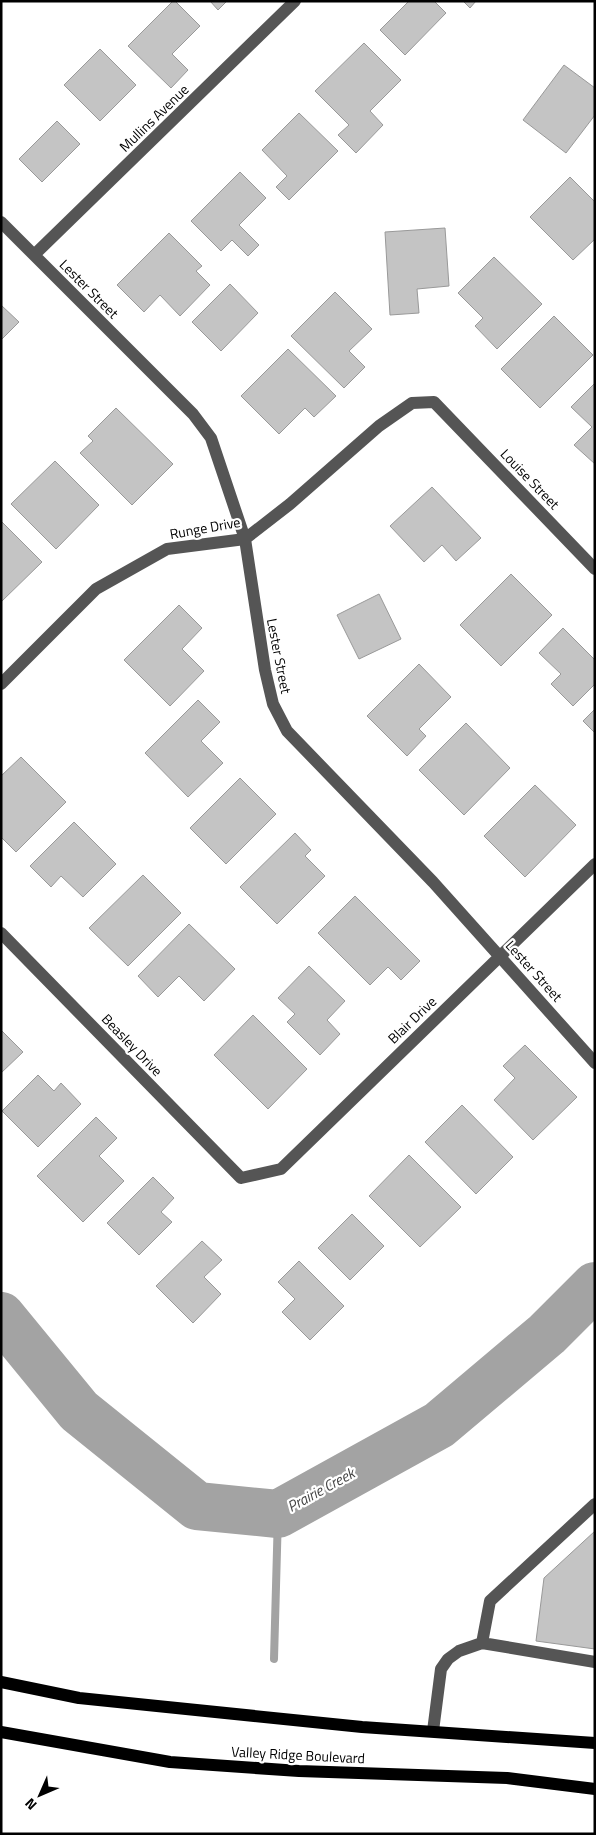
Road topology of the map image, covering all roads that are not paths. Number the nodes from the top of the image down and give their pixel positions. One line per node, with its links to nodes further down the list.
1 (295, 1): 3 (street, Mullins Avenue)
2 (1, 222): 3 (street, Lester Street)
3 (34, 255): 5 (street, Lester Street)
4 (443, 411): 5 (street, Runge Drive); 6 (street, Louise Street)
5 (245, 539): 7 (street, Runge Drive); 10 (street, Lester Street)
6 (595, 569)
7 (1, 684)
8 (595, 864): 10 (street, Blair Drive)
9 (1, 933): 12 (street, Beasley Drive)
10 (500, 955): 11 (street, Lester Street); 12 (street, Blair Drive)
11 (595, 1063)
12 (241, 1178)
13 (595, 1504): 14 (street)
14 (482, 1643): 15 (street); 17 (street)
15 (595, 1662)
16 (1, 1682): 17 (main road)
17 (433, 1731): 19 (main road)
18 (1, 1732): 20 (main road, Valley Ridge Boulevard)
19 (595, 1743)
20 (595, 1789)

